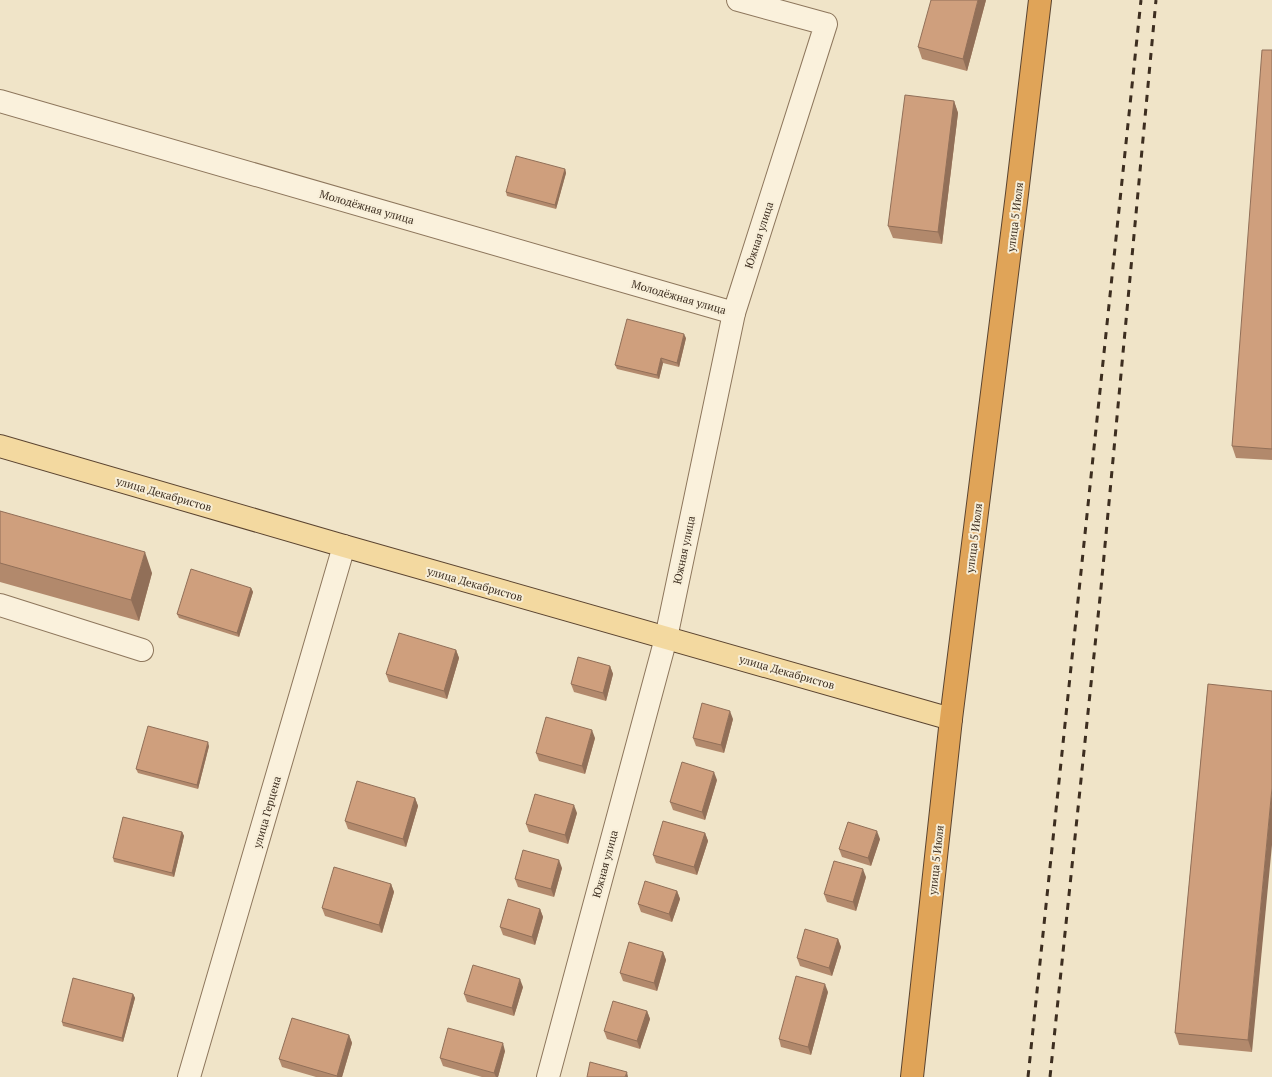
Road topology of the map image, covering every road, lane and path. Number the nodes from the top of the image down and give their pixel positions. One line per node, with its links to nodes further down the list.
1 (738, 0): 4 (street, Южная улица)
2 (1040, 0): 10 (highway, улица 5 Июля)
3 (0, 101): 4 (street, Молодёжная улица)
4 (734, 313): 8 (street, Южная улица)
5 (0, 446): 6 (main road, улица Декабристов)
6 (344, 546): 8 (main road, улица Декабристов); 11 (street, улица Герцена)
7 (0, 606): 9 (street)
8 (666, 638): 10 (main road, улица Декабристов); 12 (street, Южная улица)
9 (142, 650)
10 (951, 719): 13 (highway, улица 5 Июля)
11 (189, 1077)
12 (548, 1077)
13 (912, 1077)

